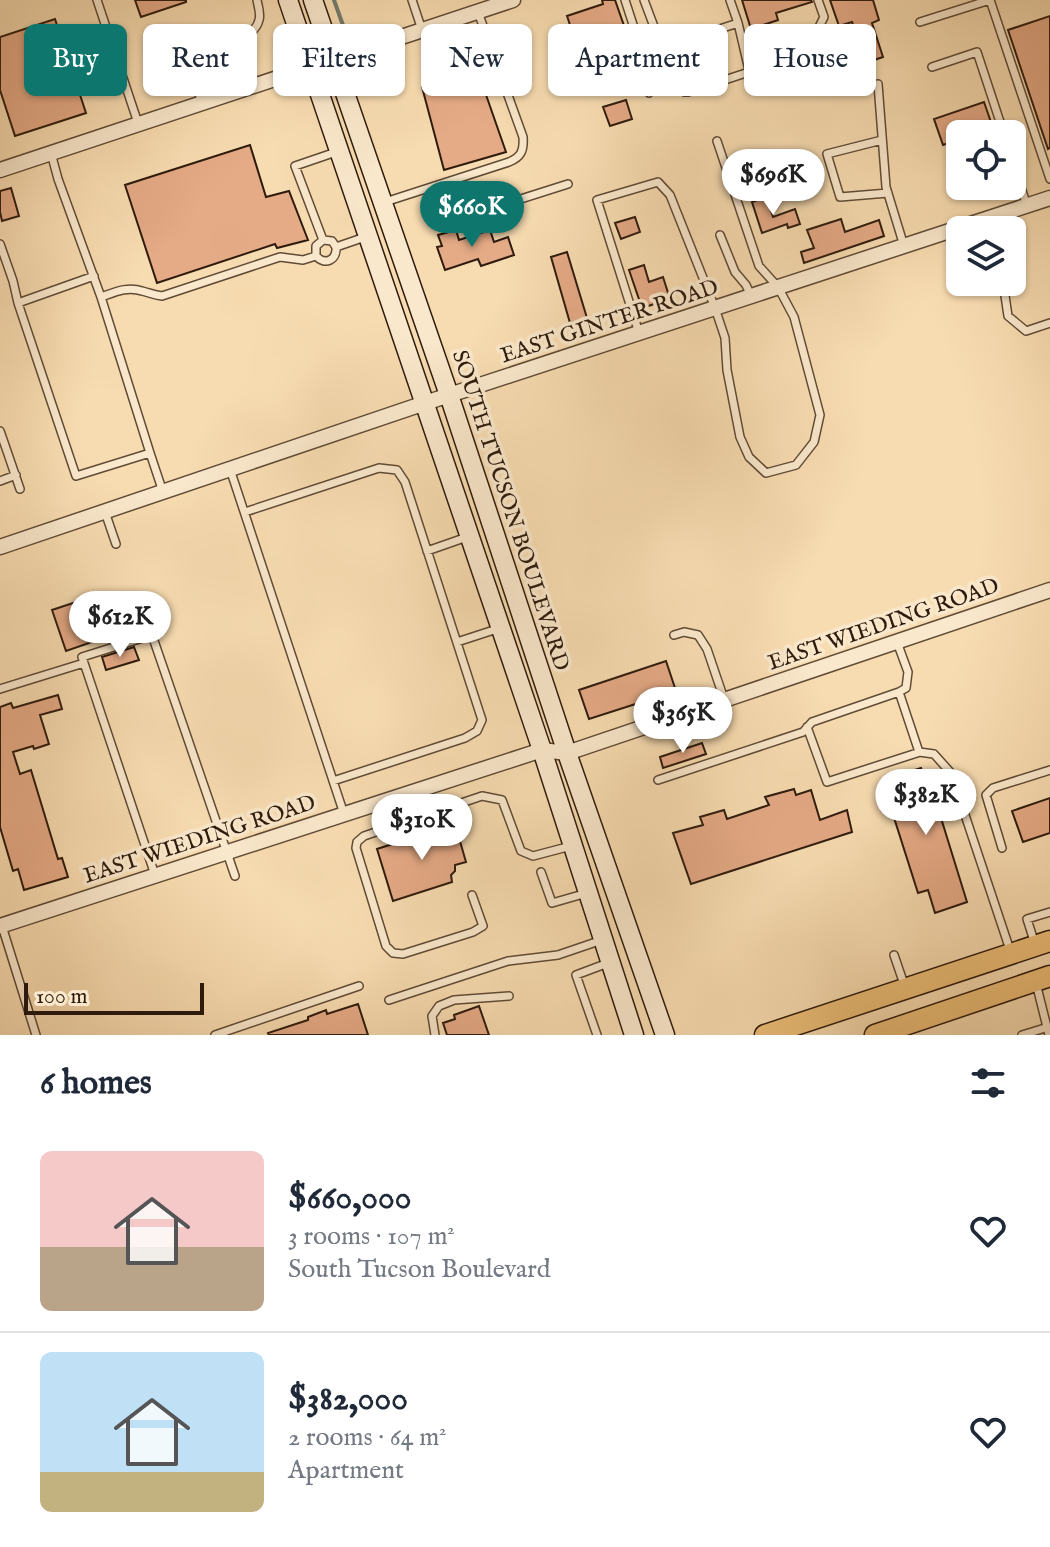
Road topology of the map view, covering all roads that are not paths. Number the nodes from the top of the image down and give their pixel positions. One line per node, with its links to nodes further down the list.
1 (97, 0): 31 (lane)
2 (257, 0): 29 (lane)
3 (288, 0): 15 (main road, SOUTH TUCSON BOULEVARD)
4 (313, 0): 16 (main road, SOUTH TUCSON BOULEVARD)
5 (412, 0): 22 (lane)
6 (513, 0): 12 (street)
7 (625, 0): 18 (lane)
8 (644, 0): 19 (lane)
9 (730, 0): 14 (lane)
10 (818, 0): 20 (lane)
11 (990, 0): 13 (lane); 37 (lane)
12 (478, 12): 17 (street); 42 (lane)
13 (920, 22)
14 (738, 23): 21 (lane); 24 (lane)
15 (296, 24)
16 (322, 24)
17 (441, 24)
18 (633, 24)
19 (653, 24)
20 (820, 24)
21 (728, 26)
22 (421, 27)
23 (932, 67): 30 (lane)
24 (728, 79)
25 (273, 80): 29 (street)
26 (878, 84): 32 (lane)
27 (321, 96): 34 (main road, SOUTH TUCSON BOULEVARD)
28 (347, 96): 42 (main road, SOUTH TUCSON BOULEVARD)
29 (202, 103): 31 (street)
30 (999, 120)
31 (138, 123): 35 (street)
32 (882, 140): 39 (lane); 39 (lane)
33 (717, 141): 57 (lane)
34 (339, 151): 48 (main road, SOUTH TUCSON BOULEVARD); 49 (lane)
35 (51, 153): 36 (street); 55 (lane)
36 (0, 170)
37 (1050, 179)
38 (568, 184): 45 (lane)
39 (888, 193): 51 (lane)
40 (1050, 198): 43 (street, EAST GINTER ROAD)
41 (1024, 200): 43 (lane)
42 (383, 203): 65 (main road, SOUTH TUCSON BOULEVARD)
43 (1027, 206): 44 (street, EAST GINTER ROAD)
44 (1006, 216)
45 (455, 220)
46 (720, 235): 58 (lane)
47 (946, 235): 51 (street, EAST GINTER ROAD)
48 (368, 236): 52 (lane); 66 (main road, SOUTH TUCSON BOULEVARD)
49 (323, 240): 52 (lane); 53 (lane)
50 (0, 244): 54 (lane)
51 (904, 246): 57 (street, EAST GINTER ROAD)
52 (336, 247): 53 (lane)
53 (316, 256): 60 (lane)
54 (11, 275): 56 (lane); 61 (lane)
55 (94, 276): 60 (lane); 61 (lane)
56 (0, 278)
57 (778, 287): 58 (street, EAST GINTER ROAD); 62 (lane)
58 (751, 296): 62 (street, EAST GINTER ROAD)
59 (1005, 296): 63 (lane)
60 (101, 297): 68 (lane)
61 (18, 303): 68 (lane)
62 (715, 308): 64 (street, EAST GINTER ROAD); 64 (lane)
63 (1050, 323)
64 (639, 333): 65 (street, EAST GINTER ROAD)
65 (449, 395): 66 (street, EAST GINTER ROAD); 94 (main road, SOUTH TUCSON BOULEVARD)
66 (425, 403): 69 (street, EAST GINTER ROAD); 76 (main road, SOUTH TUCSON BOULEVARD)
67 (0, 431): 70 (lane)
68 (150, 453): 73 (lane)
69 (230, 469): 73 (street, EAST GINTER ROAD); 75 (lane)
70 (16, 475): 71 (lane); 72 (lane)
71 (0, 481)
72 (20, 489)
73 (163, 492): 74 (street, EAST GINTER ROAD)
74 (105, 512): 77 (lane); 78 (street, EAST GINTER ROAD)
75 (245, 512): 79 (lane); 97 (lane)
76 (470, 536): 79 (lane); 82 (main road, SOUTH TUCSON BOULEVARD)
77 (116, 544)
78 (0, 547)
79 (427, 551): 85 (lane)
80 (1050, 590): 86 (street, EAST WIEDING ROAD)
81 (145, 627): 83 (lane)
82 (501, 627): 85 (lane); 92 (main road, SOUTH TUCSON BOULEVARD)
83 (152, 635): 87 (lane); 101 (lane)
84 (674, 635): 90 (lane)
85 (457, 642): 97 (lane)
86 (897, 642): 89 (lane); 90 (street, EAST WIEDING ROAD)
87 (84, 663): 88 (lane); 103 (lane)
88 (0, 689)
89 (899, 692): 91 (lane); 93 (lane)
90 (724, 700): 94 (street, EAST WIEDING ROAD)
91 (807, 727): 93 (lane); 96 (lane)
92 (542, 750): 94 (street, EAST WIEDING ROAD); 98 (street, EAST WIEDING ROAD); 99 (main road, SOUTH TUCSON BOULEVARD)
93 (920, 752): 110 (lane)
94 (567, 753): 124 (main road, SOUTH TUCSON BOULEVARD)
95 (1050, 770): 100 (lane)
96 (658, 780)
97 (333, 781): 98 (lane)
98 (344, 814): 101 (street, EAST WIEDING ROAD)
99 (573, 845): 105 (main road, SOUTH TUCSON BOULEVARD); 106 (lane)
100 (1002, 848)
101 (226, 852): 103 (street, EAST WIEDING ROAD); 104 (lane)
102 (541, 872): 105 (lane)
103 (155, 875): 108 (street, EAST WIEDING ROAD)
104 (235, 876)
105 (588, 892): 109 (main road, SOUTH TUCSON BOULEVARD)
106 (472, 895)
107 (1050, 912): 110 (lane)
108 (0, 924): 119 (lane)
109 (603, 939): 112 (main road, SOUTH TUCSON BOULEVARD); 117 (lane)
110 (1031, 948): 113 (main road); 115 (main road)
111 (894, 955): 115 (lane)
112 (611, 962): 122 (lane); 123 (main road, SOUTH TUCSON BOULEVARD)
113 (1043, 978): 118 (lane); 126 (main road)
114 (359, 986): 120 (lane)
115 (905, 989): 125 (main road)
116 (509, 996): 121 (lane)
117 (389, 1000)
118 (1047, 1032): 127 (lane)
119 (36, 1035)
120 (215, 1035)
121 (435, 1035)
122 (597, 1035)
123 (634, 1035)
124 (665, 1035)
125 (765, 1035)
126 (875, 1035)
127 (1022, 1035)

